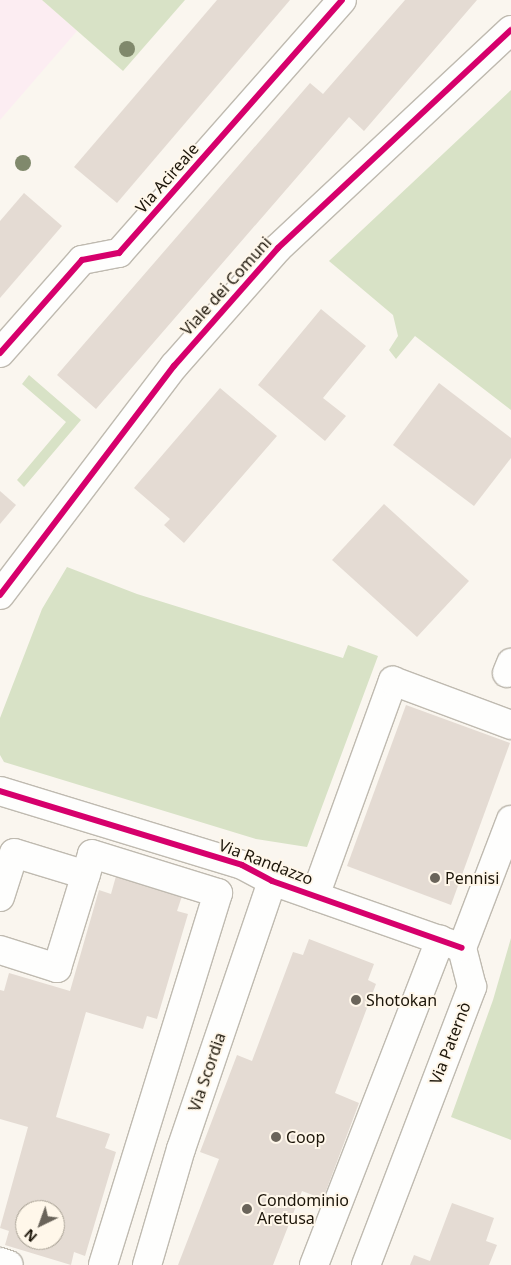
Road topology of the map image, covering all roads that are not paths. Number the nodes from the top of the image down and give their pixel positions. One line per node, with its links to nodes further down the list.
1 (342, 0): 3 (street, Via Acireale)
2 (505, 46): 4 (street, Viale dei Comuni)
3 (0, 353)
4 (0, 595)
5 (511, 725): 10 (street)
6 (0, 791): 9 (street, Via Randazzo)
7 (511, 820): 12 (street)
8 (86, 875): 11 (street); 13 (street); 16 (street)
9 (272, 881): 10 (street, Via Randazzo); 17 (street, Via Scordia)
10 (315, 896): 12 (street, Via Randazzo)
11 (0, 897)
12 (451, 944): 18 (street); 19 (street, Via Paternò)
13 (0, 950)
14 (0, 1262): 15 (street)
15 (9, 1265)
16 (103, 1265)
17 (147, 1265)
18 (314, 1265)
19 (366, 1265)

